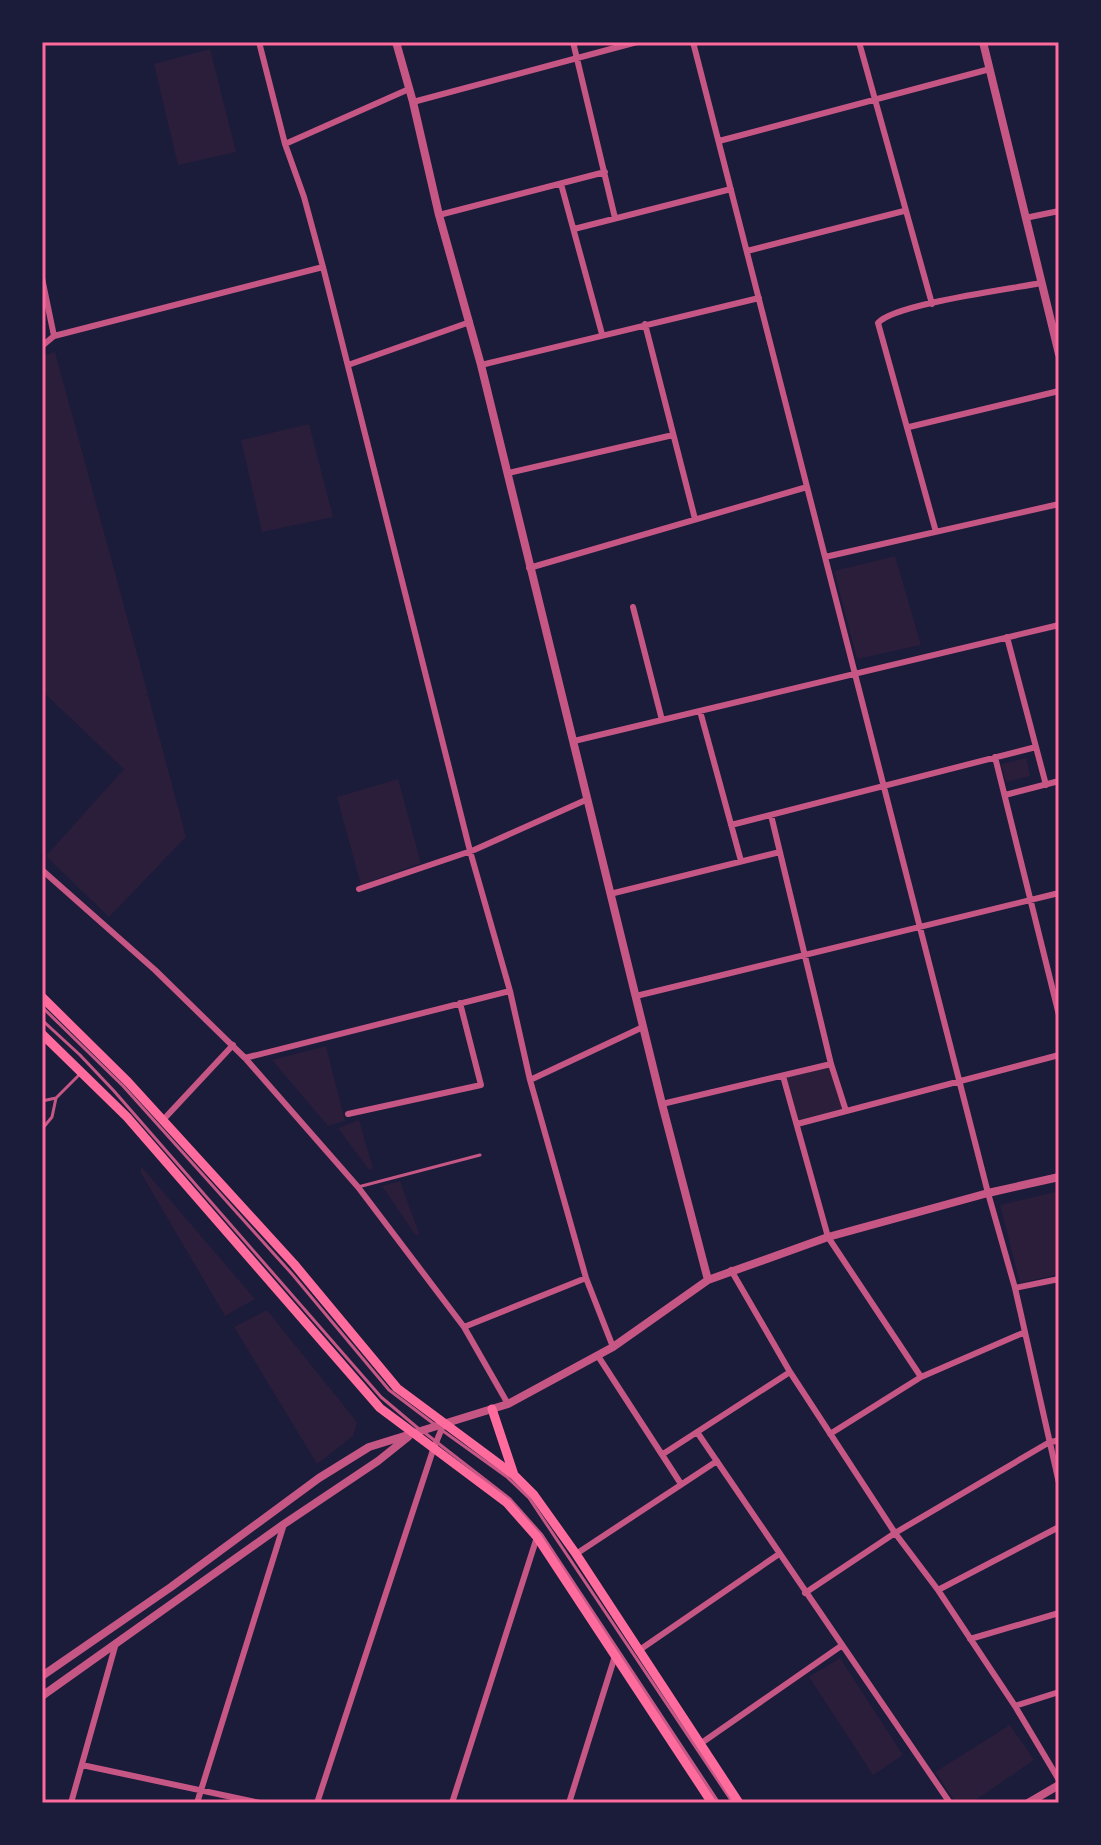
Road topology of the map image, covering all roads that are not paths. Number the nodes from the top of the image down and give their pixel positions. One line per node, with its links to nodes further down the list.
1 (259, 42): 14 (street)
2 (396, 42): 10 (street)
3 (573, 42): 8 (street)
4 (637, 42): 8 (street)
5 (693, 42): 13 (street)
6 (859, 42): 11 (street)
7 (983, 42): 9 (street)
8 (577, 58): 12 (street); 15 (street)
9 (990, 69): 11 (street); 22 (street)
10 (409, 89): 12 (street); 14 (street)
11 (874, 99): 13 (street); 18 (street)
12 (413, 102): 20 (street)
13 (719, 141): 17 (street)
14 (285, 144): 25 (street)
15 (605, 172): 16 (street); 21 (street)
16 (561, 184): 20 (street); 23 (street)
17 (731, 189): 21 (street); 24 (street)
18 (904, 211): 24 (street); 29 (street)
19 (1059, 211): 22 (street)
20 (439, 215): 30 (street)
21 (615, 218): 23 (street)
22 (1025, 218): 27 (street)
23 (574, 229): 32 (street)
24 (747, 251): 28 (street)
25 (323, 267): 33 (street); 36 (street)
26 (42, 278): 33 (street)
27 (1041, 283): 29 (street); 35 (street)
28 (759, 298): 31 (street); 42 (street)
29 (932, 304): 39 (street)
30 (470, 322): 36 (street); 37 (street)
31 (645, 324): 32 (street); 40 (street)
32 (602, 334): 37 (street)
33 (54, 336): 34 (street)
34 (42, 346)
35 (1059, 354)
36 (348, 365): 64 (street)
37 (481, 365): 41 (street)
38 (1059, 391): 39 (street)
39 (909, 427): 45 (street)
40 (673, 435): 41 (street); 44 (street)
41 (508, 473): 47 (street)
42 (807, 487): 44 (street); 46 (street)
43 (1059, 504): 45 (street)
44 (695, 519): 47 (street)
45 (936, 532): 46 (street)
46 (825, 557): 51 (street)
47 (529, 568): 54 (street)
48 (633, 607): 53 (street)
49 (1059, 625): 50 (street)
50 (1007, 637): 51 (street); 55 (street)
51 (855, 673): 52 (street); 59 (street)
52 (700, 711): 53 (street); 63 (street)
53 (662, 720): 54 (street)
54 (574, 741): 61 (street)
55 (1036, 747): 56 (street); 58 (street)
56 (995, 757): 59 (street); 60 (street)
57 (1059, 781): 58 (street)
58 (1046, 785): 60 (street)
59 (884, 786): 62 (street); 72 (street)
60 (1005, 795): 71 (street)
61 (588, 799): 64 (street); 70 (street)
62 (771, 815): 63 (street); 65 (street)
63 (731, 825): 66 (street)
64 (470, 851): 68 (street); 74 (street)
65 (780, 852): 66 (street); 73 (street)
66 (741, 861): 70 (street)
67 (42, 870): 84 (street)
68 (359, 889)
69 (1059, 893): 71 (street)
70 (610, 894): 75 (street)
71 (1030, 900): 72 (street); 78 (street)
72 (920, 927): 73 (street); 91 (street)
73 (805, 955): 75 (street); 87 (street)
74 (510, 991): 77 (street); 90 (street)
75 (636, 996): 82 (street)
76 (42, 997): 97 (main road)
77 (460, 1003): 86 (street); 96 (street)
78 (1058, 1005): 80 (street)
79 (42, 1007): 118 (lane)
80 (1059, 1015)
81 (42, 1020): 119 (lane)
82 (643, 1027): 90 (street); 94 (street)
83 (42, 1034): 88 (main road)
84 (233, 1045): 86 (street); 97 (street)
85 (1059, 1055): 91 (street)
86 (245, 1058): 102 (street)
87 (831, 1064): 89 (street); 95 (street)
88 (83, 1071): 92 (lane); 119 (main road)
89 (783, 1076): 94 (street); 98 (street)
90 (530, 1080): 106 (street)
91 (960, 1082): 95 (street); 103 (street)
92 (56, 1098): 93 (lane); 99 (lane)
93 (42, 1101)
94 (662, 1104): 108 (street)
95 (846, 1111): 98 (street)
96 (348, 1114)
97 (163, 1120): 118 (main road)
98 (797, 1124): 104 (street)
99 (42, 1129)
100 (480, 1155): 102 (lane)
101 (1059, 1177): 103 (street)
102 (358, 1187): 110 (street)
103 (988, 1193): 104 (street); 109 (street)
104 (828, 1237): 105 (street); 115 (street)
105 (731, 1270): 108 (street); 114 (street)
106 (586, 1278): 110 (street); 112 (street)
107 (1059, 1279): 109 (street)
108 (708, 1280): 112 (street)
109 (1015, 1288): 111 (street)
110 (464, 1327): 116 (street)
111 (1025, 1332): 115 (street); 123 (street)
112 (613, 1347): 113 (street)
113 (598, 1356): 116 (street); 125 (street)
114 (790, 1372): 120 (street); 121 (street)
115 (921, 1377): 121 (street)
116 (508, 1404): 117 (street)
117 (492, 1409): 118 (street); 127 (main road)
118 (441, 1426): 119 (street); 124 (street); 127 (main road); 160 (lane)
119 (417, 1432): 124 (main road); 130 (street); 144 (street)
120 (697, 1432): 125 (street); 126 (street)
121 (830, 1434): 132 (street)
122 (1059, 1440): 123 (street)
123 (1048, 1443): 128 (street); 132 (street)
124 (435, 1446): 133 (main road); 156 (street); 159 (lane)
125 (663, 1454): 129 (street)
126 (717, 1461): 129 (street); 135 (street)
127 (514, 1475): 134 (main road)
128 (1059, 1483)
129 (681, 1484): 134 (street)
130 (284, 1524): 140 (street); 151 (street)
131 (1059, 1527): 136 (street)
132 (895, 1533): 136 (street); 137 (street)
133 (537, 1537): 143 (main road); 157 (street)
134 (576, 1554): 142 (main road)
135 (779, 1554): 137 (street); 142 (street)
136 (938, 1590): 139 (street)
137 (805, 1593): 141 (street)
138 (1059, 1613): 139 (street)
139 (970, 1639): 147 (street)
140 (116, 1643): 146 (street); 149 (street)
141 (841, 1646): 148 (street); 162 (street)
142 (638, 1651): 148 (main road)
143 (615, 1656): 152 (main road); 158 (street)
144 (42, 1676)
145 (1059, 1692): 147 (street)
146 (42, 1696)
147 (1015, 1706): 150 (street)
148 (700, 1744): 161 (main road)
149 (82, 1765): 151 (street); 153 (street)
150 (1059, 1782): 163 (street)
151 (200, 1791): 154 (street); 155 (street)
152 (708, 1800)
153 (71, 1803)
154 (197, 1803)
155 (260, 1803)
156 (317, 1803)
157 (452, 1803)
158 (569, 1803)
159 (719, 1803)
160 (733, 1803)
161 (739, 1803)
162 (950, 1803)
163 (1028, 1803)

